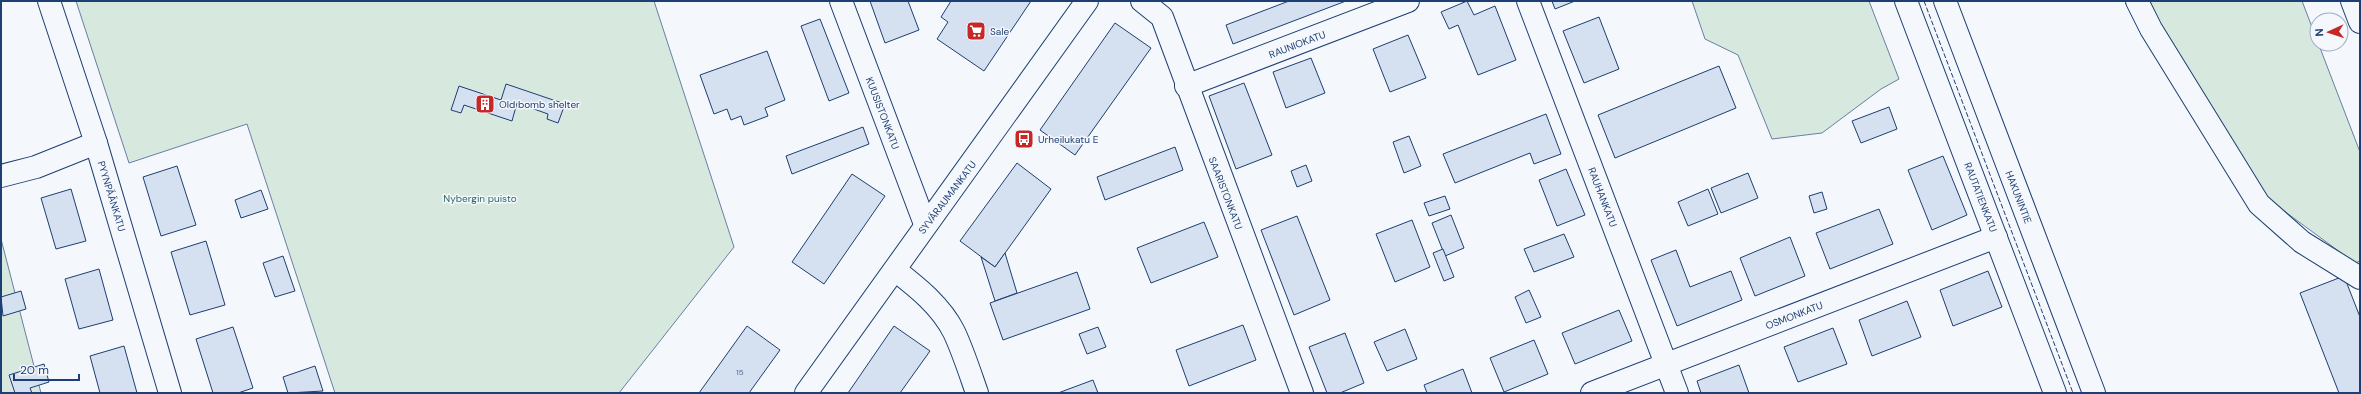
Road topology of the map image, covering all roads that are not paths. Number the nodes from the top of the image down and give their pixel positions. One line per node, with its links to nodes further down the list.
1 (49, 1): 13 (main road, PYYNPÄÄNKATU)
2 (841, 1): 15 (main road, KUUSISTONKATU)
3 (1087, 1): 15 (main road, SYVÄRAUMANKATU)
4 (1142, 1): 12 (main road, SAARISTONKATU)
5 (1408, 1): 12 (main road, RAUNIOKATU)
6 (1528, 1): 19 (main road, RAUHANKATU)
7 (1906, 1): 16 (main road, RAUTATIENKATU)
8 (1944, 1): 27 (main road, HAKUNINTIE)
9 (2137, 1): 18 (main road)
10 (2352, 1): 11 (main road)
11 (2360, 22)
12 (1186, 86): 23 (main road, SAARISTONKATU)
13 (96, 143): 14 (main road); 20 (main road, PYYNPÄÄNKATU)
14 (1, 176)
15 (925, 224): 17 (main road, SYVÄRAUMANKATU)
16 (1996, 237): 19 (main road, OSMONKATU); 26 (main road, RAUTATIENKATU)
17 (895, 270): 21 (main road, SYVÄRAUMANKATU); 22 (main road)
18 (2360, 278)
19 (1667, 364): 24 (main road, OSMONKATU); 25 (main road, RAUHANKATU)
20 (170, 393)
21 (806, 393)
22 (977, 393)
23 (1302, 393)
24 (1592, 393)
25 (1677, 393)
26 (2055, 393)
27 (2094, 393)

